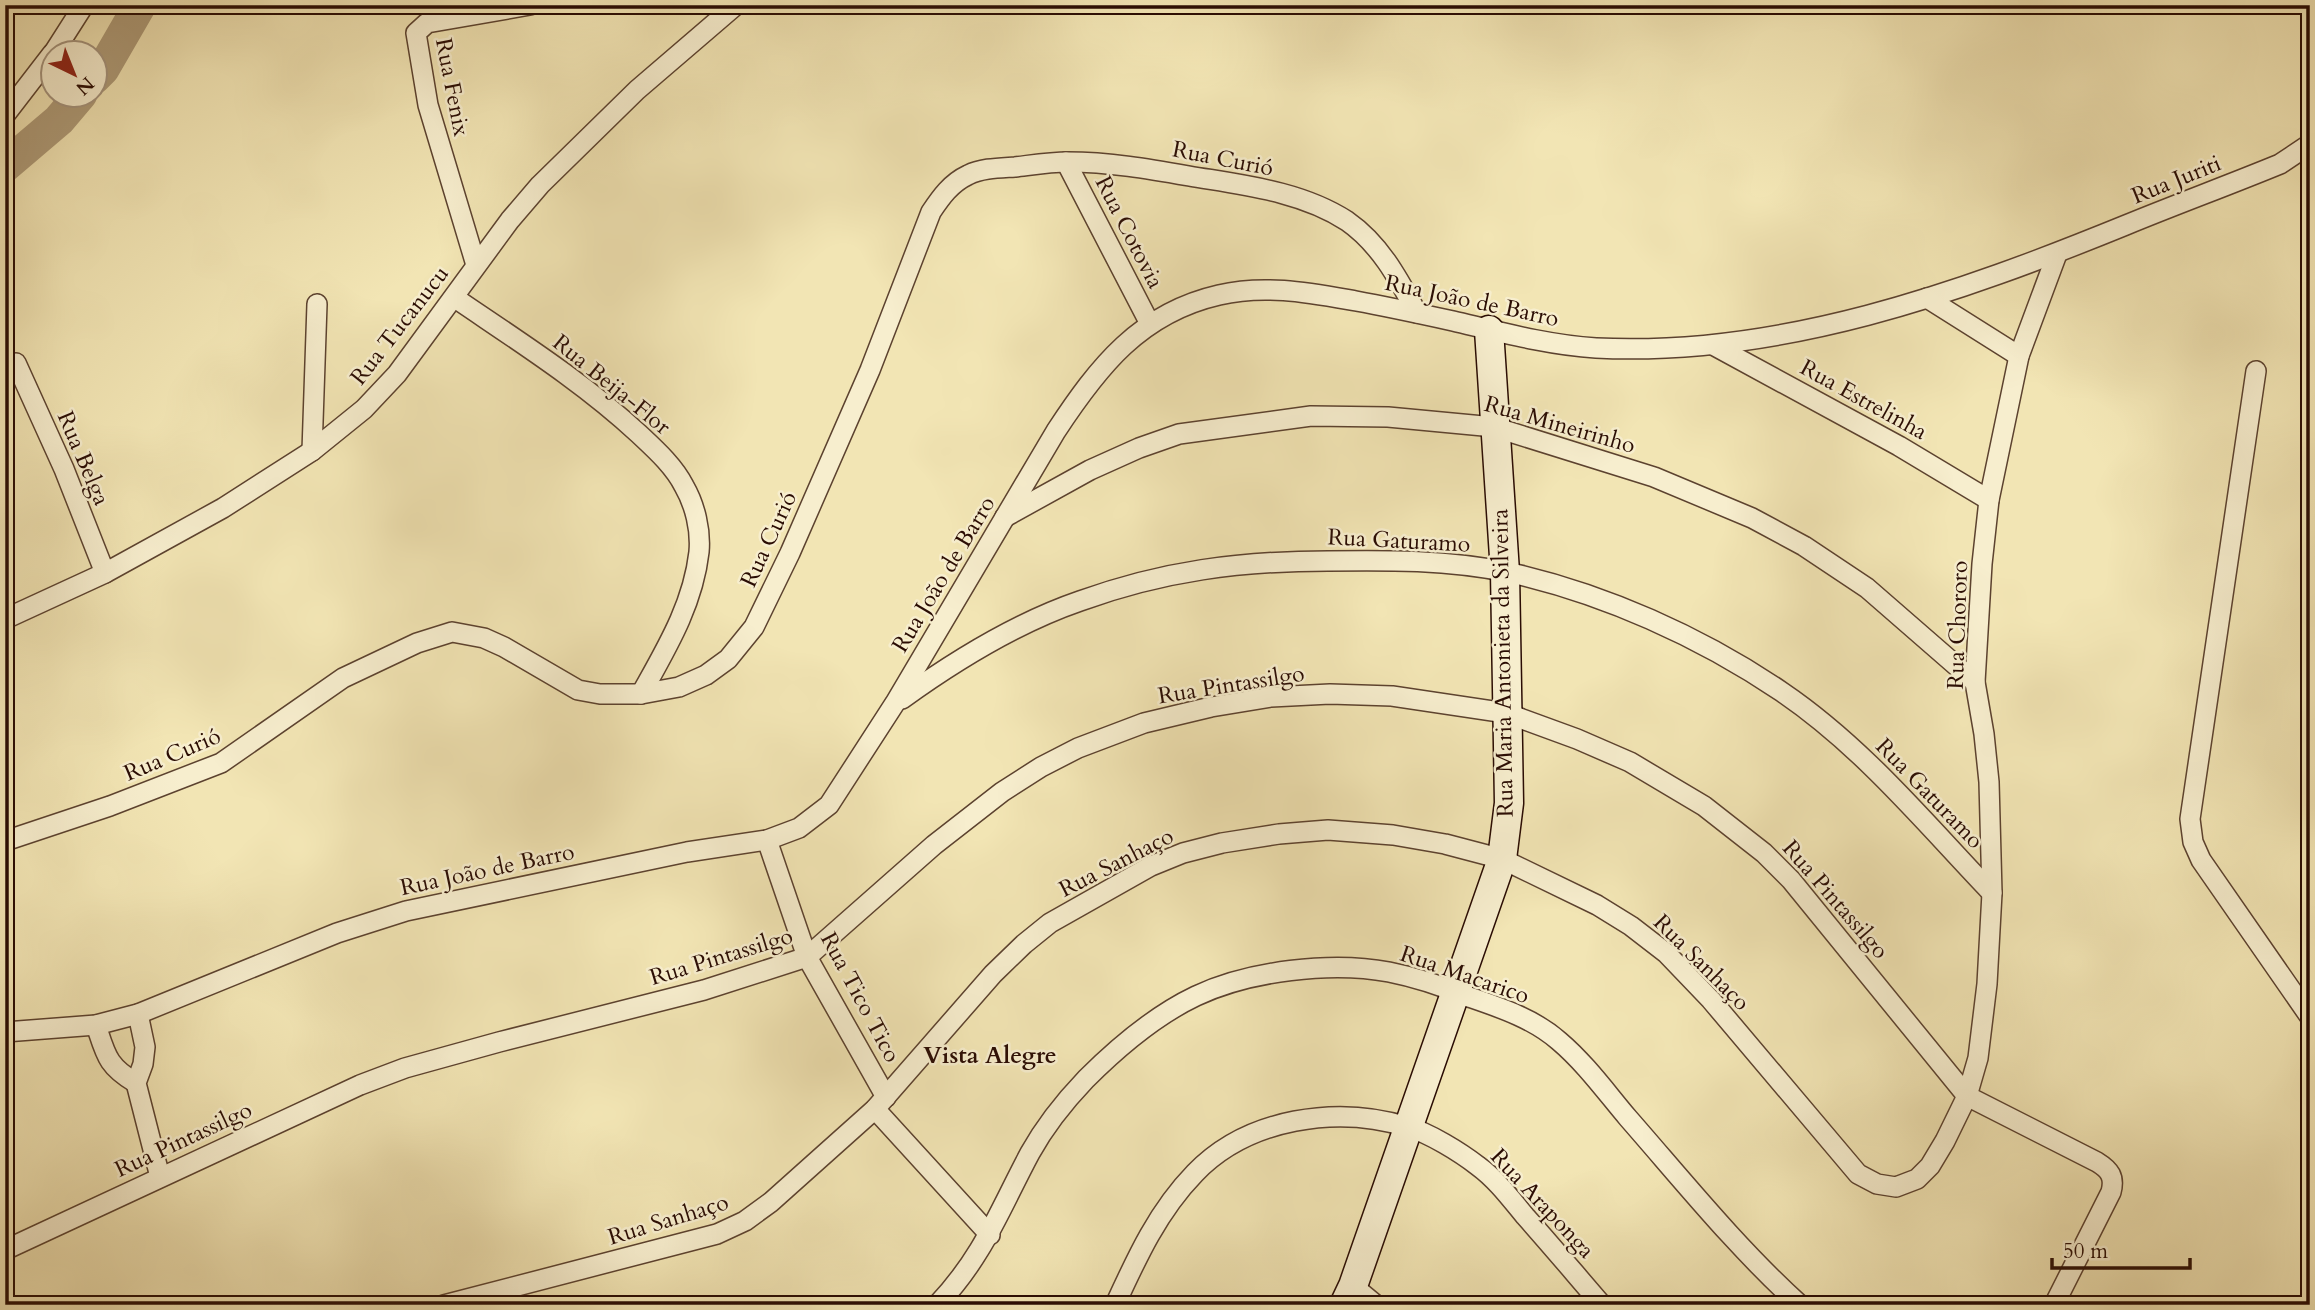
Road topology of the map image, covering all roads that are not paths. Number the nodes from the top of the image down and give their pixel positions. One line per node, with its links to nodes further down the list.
1 (84, 5): 4 (street)
2 (530, 5): 10 (street, Rua Fenix)
3 (736, 5): 10 (street, Rua Tucanucu)
4 (63, 38)
5 (38, 72): 6 (street)
6 (5, 115)
7 (2310, 144): 9 (street, Rua Juriti)
8 (1066, 162): 14 (street, Rua Curió); 15 (street, Rua Cotovia); 29 (street, Rua Curió)
9 (2057, 254): 12 (street, Rua João de Barro); 18 (street, Rua Chororo)
10 (476, 265): 11 (street, Rua Tucanucu)
11 (455, 298): 22 (street, Rua Tucanucu); 29 (street, Rua Beija-Flor)
12 (1927, 298): 17 (street, Rua João de Barro); 18 (street)
13 (317, 304): 22 (street)
14 (1417, 313): 15 (street, Rua João de Barro); 16 (street, Rua João de Barro)
15 (1150, 324): 24 (street, Rua João de Barro)
16 (1489, 330): 17 (street, Rua João de Barro); 21 (street, Rua Maria Antonieta da Silveira)
17 (1713, 345): 23 (street, Rua Estrelinha)
18 (2019, 356): 23 (street, Rua Chororo)
19 (16, 363): 26 (street, Rua Belga)
20 (2256, 370): 39 (street)
21 (1494, 427): 24 (street, Rua Mineirinho); 25 (street, Rua Maria Antonieta da Silveira); 28 (street, Rua Mineirinho)
22 (312, 451): 26 (street, Rua Tucanucu)
23 (1989, 500): 28 (street, Rua Chororo)
24 (1004, 518): 30 (street, Rua João de Barro)
25 (1505, 572): 30 (street, Rua Gaturamo); 31 (street, Rua Maria Antonieta da Silveira); 35 (street, Rua Gaturamo)
26 (105, 573): 27 (street, Rua Tucanucu)
27 (5, 619)
28 (1975, 682): 35 (street, Rua Chororo)
29 (641, 694): 33 (street, Rua Curió)
30 (895, 703): 32 (street, Rua João de Barro)
31 (1506, 713): 34 (street, Rua Maria Antonieta da Silveira); 36 (street, Rua Pintassilgo); 43 (street, Rua Pintassilgo)
32 (767, 840): 36 (street, Rua Tico Tico); 38 (street, Rua João de Barro)
33 (5, 842)
34 (1502, 859): 37 (street, Rua Maria Antonieta da Silveira); 44 (street, Rua Sanhaço); 46 (street, Rua Sanhaço)
35 (1992, 893): 43 (street, Rua Chororo)
36 (807, 957): 44 (street, Rua Tico Tico); 47 (street, Rua Pintassilgo)
37 (1456, 992): 45 (street, Rua Maria Antonieta da Silveira); 48 (street, Rua Macarico); 56 (street, Rua Macarico)
38 (138, 1014): 40 (street, Rua João de Barro); 42 (street)
39 (2310, 1017)
40 (96, 1025): 41 (street, Rua João de Barro); 42 (street)
41 (5, 1032)
42 (136, 1083): 47 (street)
43 (1967, 1096): 46 (street, Rua Chororo); 57 (street, Rua Pintassilgo)
44 (881, 1103): 48 (street, Rua Tico Tico); 51 (street, Rua Sanhaço)
45 (1410, 1127): 50 (street, Rua Maria Antonieta da Silveira); 53 (street, Rua Araponga); 55 (street, Rua Araponga)
46 (1858, 1174)
47 (160, 1177): 49 (street, Rua Pintassilgo)
48 (990, 1235): 52 (street, Rua Macarico)
49 (5, 1250)
50 (1348, 1295): 54 (street)
51 (444, 1305)
52 (937, 1305)
53 (1115, 1305)
54 (1376, 1305)
55 (1602, 1305)
56 (1800, 1305)
57 (2054, 1305)

